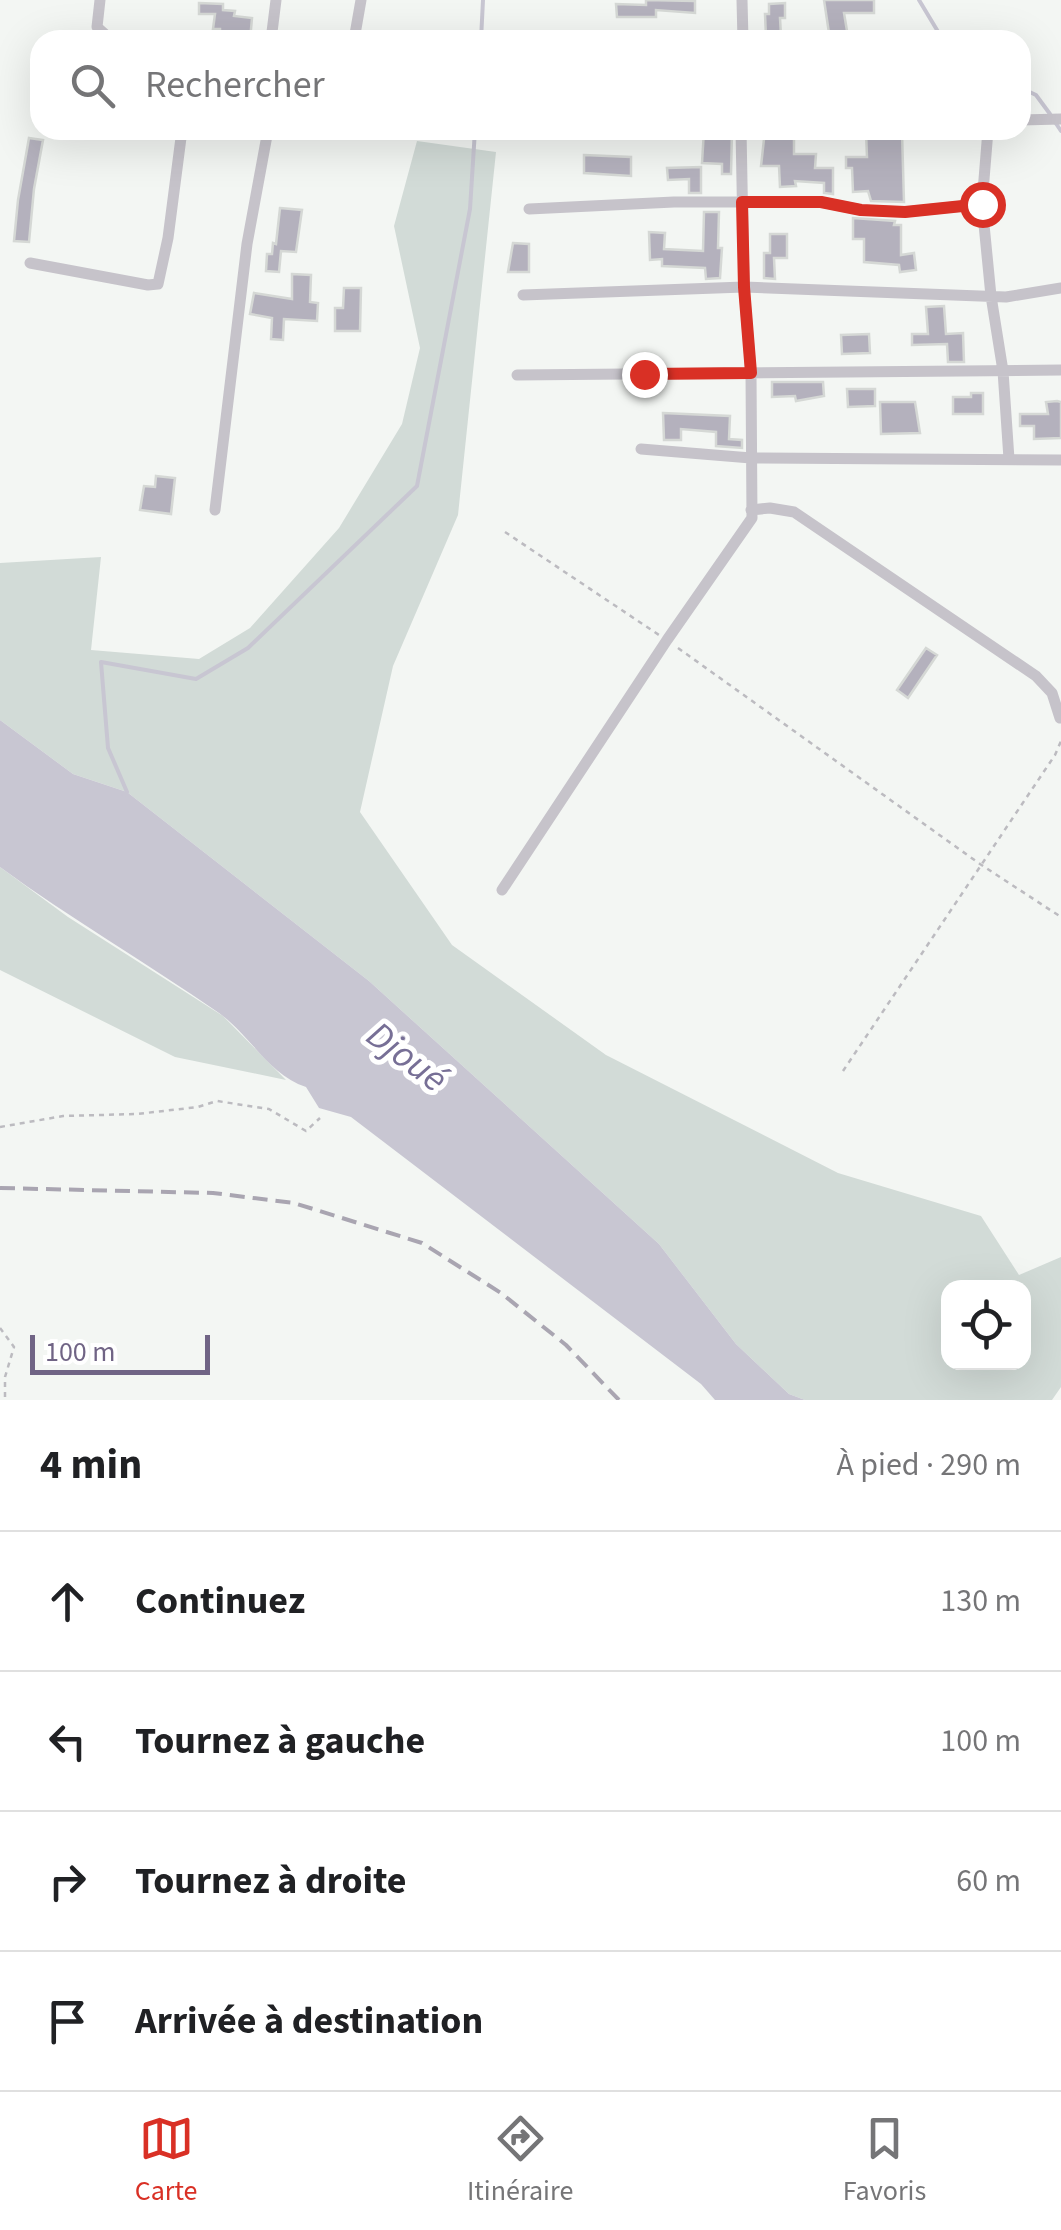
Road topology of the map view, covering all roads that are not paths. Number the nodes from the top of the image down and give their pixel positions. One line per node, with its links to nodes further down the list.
1 (100, 0): 5 (street)
2 (276, 0): 6 (street)
3 (361, 0): 7 (street)
4 (742, 0): 8 (street)
5 (100, 30)
6 (272, 30)
7 (356, 30)
8 (743, 30)
9 (1061, 119): 10 (street)
10 (1031, 120)
11 (181, 140): 18 (street)
12 (266, 140): 31 (street)
13 (741, 140): 15 (street)
14 (987, 140): 16 (street)
15 (742, 202): 16 (street); 17 (street); 19 (street)
16 (982, 204): 22 (street)
17 (529, 209)
18 (30, 262)
19 (744, 287): 21 (street); 22 (street); 25 (street)
20 (1061, 288): 22 (street)
21 (523, 295)
22 (991, 296): 24 (street)
23 (1061, 370): 24 (street)
24 (1004, 371): 25 (street); 29 (street)
25 (751, 373): 26 (street); 28 (street)
26 (517, 374)
27 (641, 448): 28 (street)
28 (751, 458): 29 (street); 32 (street)
29 (1009, 459): 30 (street)
30 (1061, 460)
31 (215, 510)
32 (751, 510): 33 (street); 34 (street)
33 (1060, 718)
34 (502, 890)

